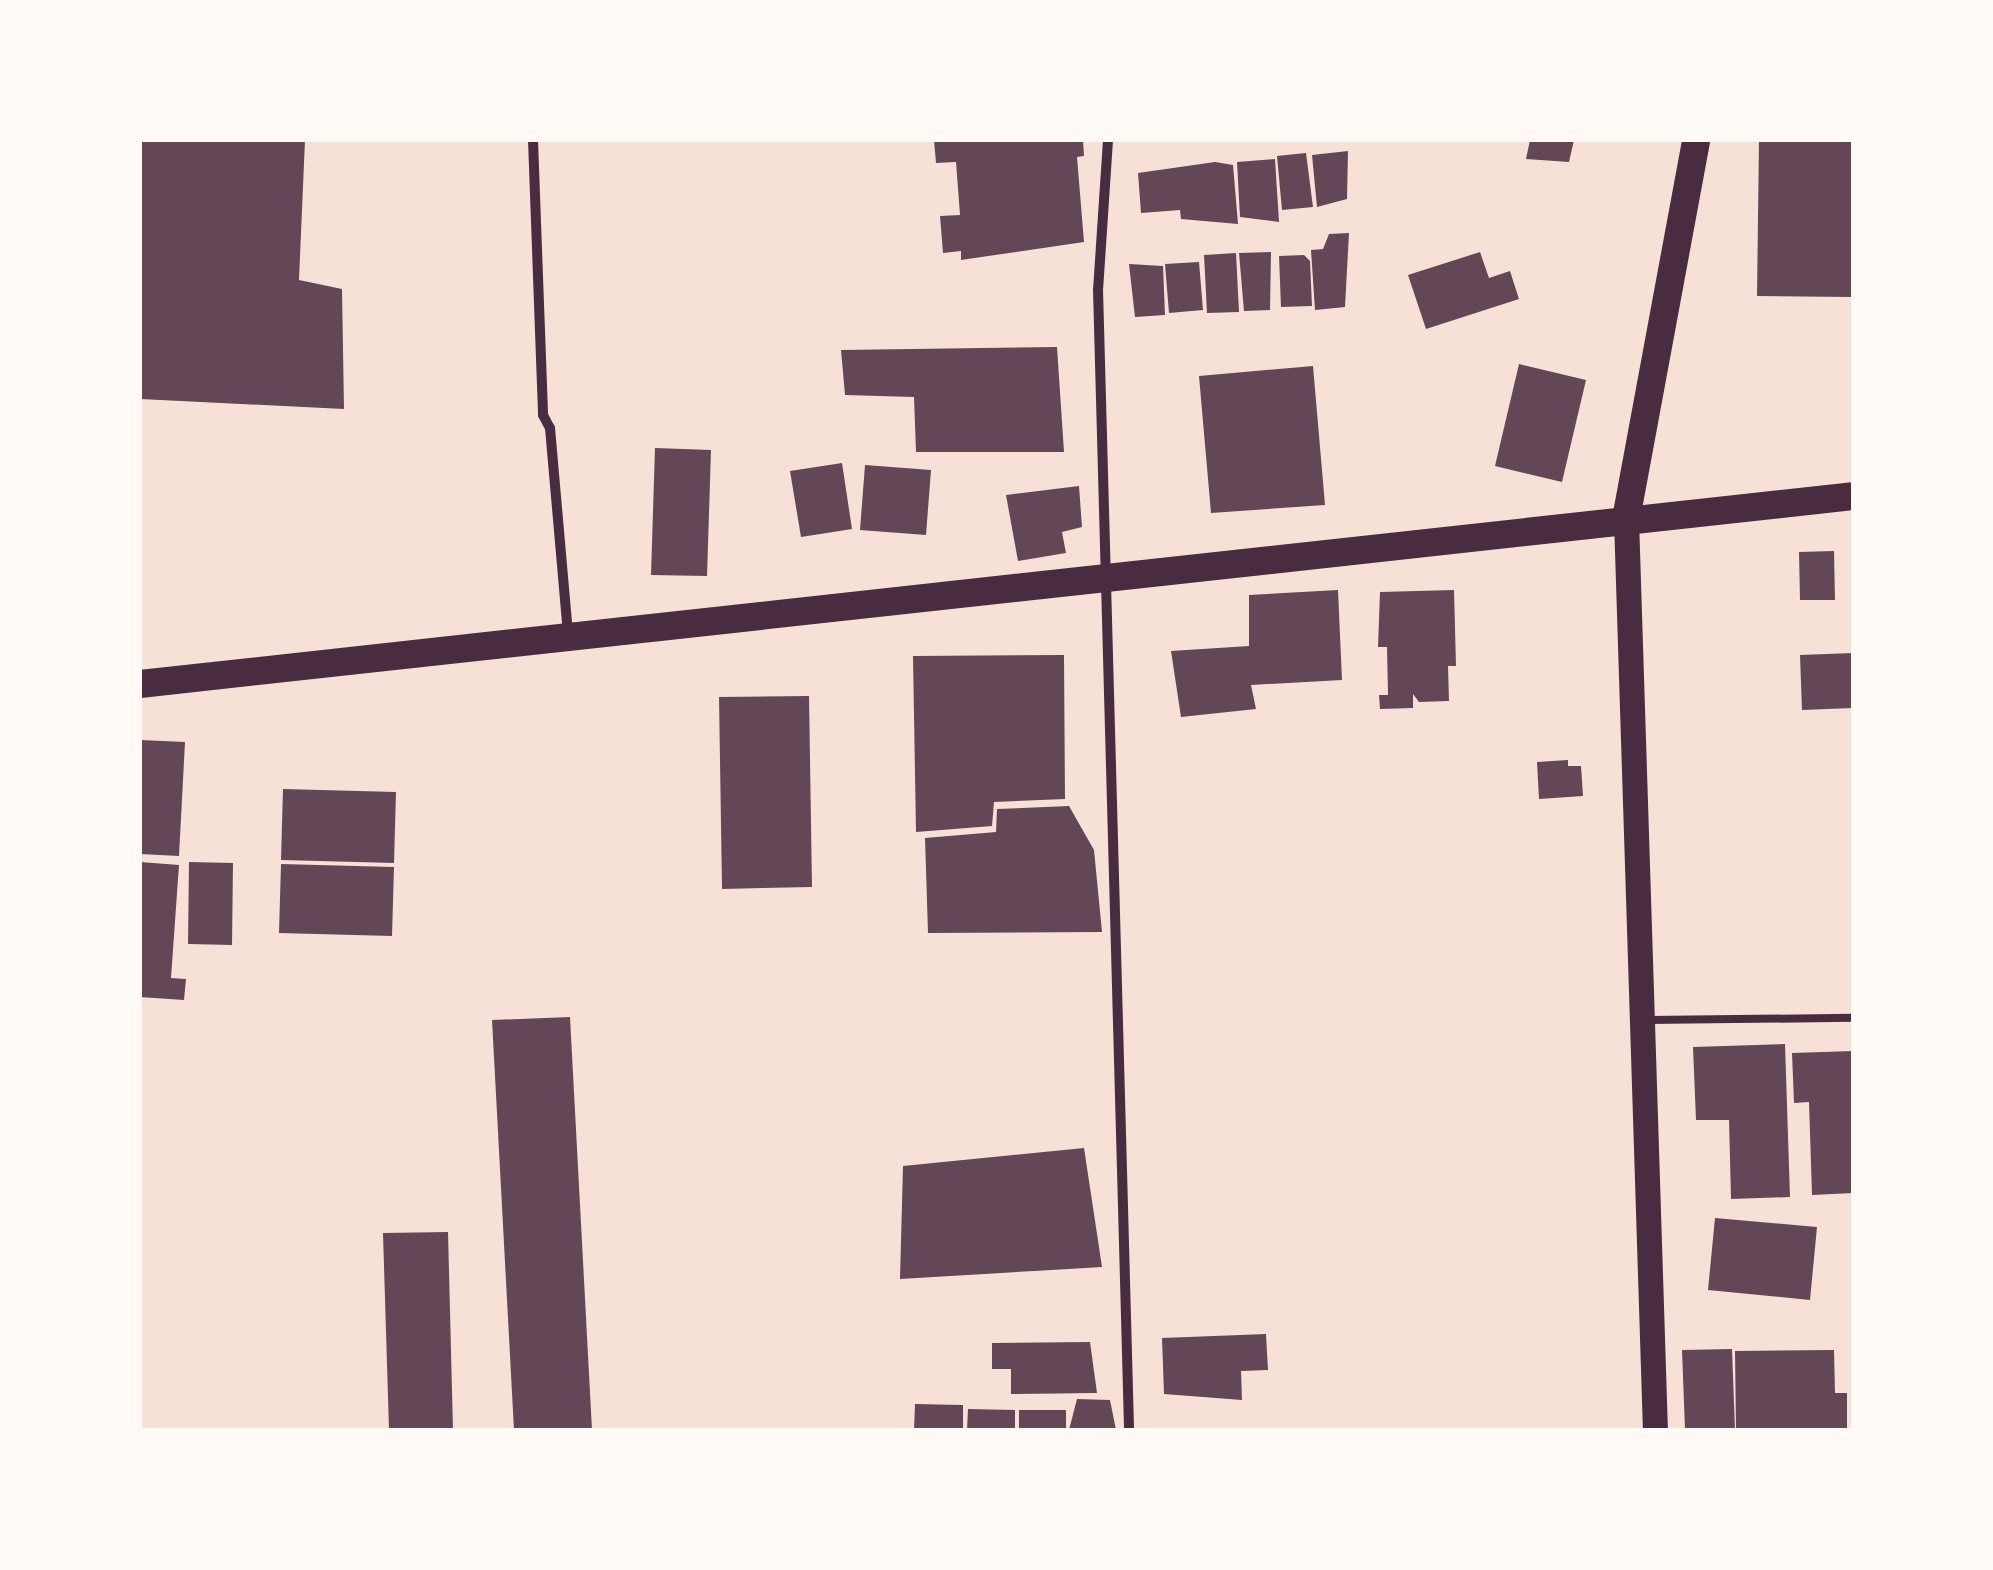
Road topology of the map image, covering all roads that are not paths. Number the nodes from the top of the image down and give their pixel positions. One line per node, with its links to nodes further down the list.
1 (532, 140): 7 (street)
2 (1108, 140): 6 (street)
3 (1696, 140): 5 (highway)
4 (1853, 496): 5 (highway)
5 (1626, 519): 6 (highway); 10 (main road)
6 (1108, 579): 7 (highway); 11 (street)
7 (568, 635): 8 (highway)
8 (140, 684)
9 (1853, 1018): 10 (lane)
10 (1642, 1020): 12 (main road)
11 (1129, 1430)
12 (1655, 1430)

